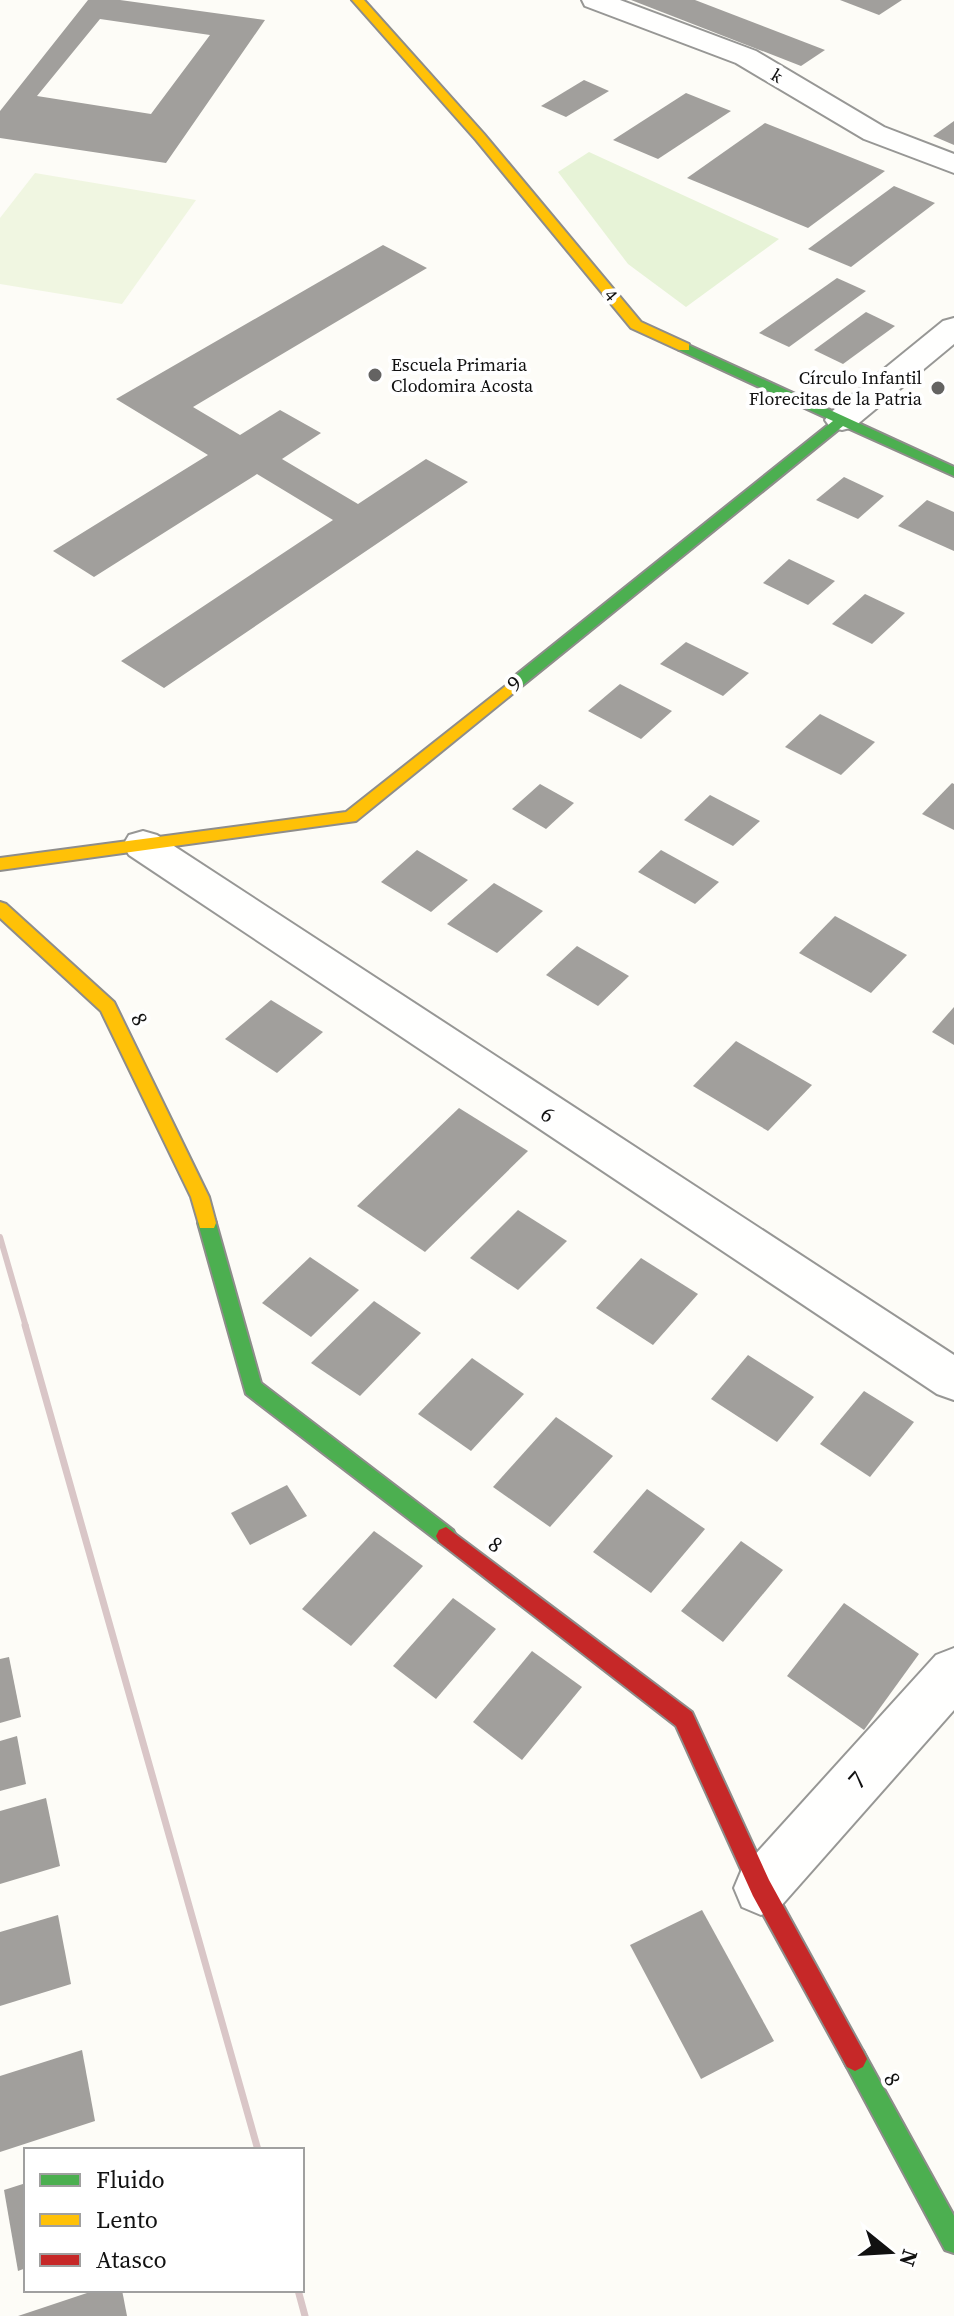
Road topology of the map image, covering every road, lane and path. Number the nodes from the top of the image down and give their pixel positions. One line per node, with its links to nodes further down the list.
1 (358, 0): 5 (street, 4)
2 (595, 0): 3 (street, k)
3 (954, 164)
4 (954, 328): 5 (street, 9)
5 (842, 420): 6 (street, 4); 7 (street, 9)
6 (954, 472)
7 (143, 845): 8 (street, 9); 10 (street, 6)
8 (0, 864)
9 (0, 908): 12 (street, 8)
10 (954, 1380)
11 (954, 1672): 12 (street, 7)
12 (761, 1888): 13 (street, 8)
13 (954, 2241)

